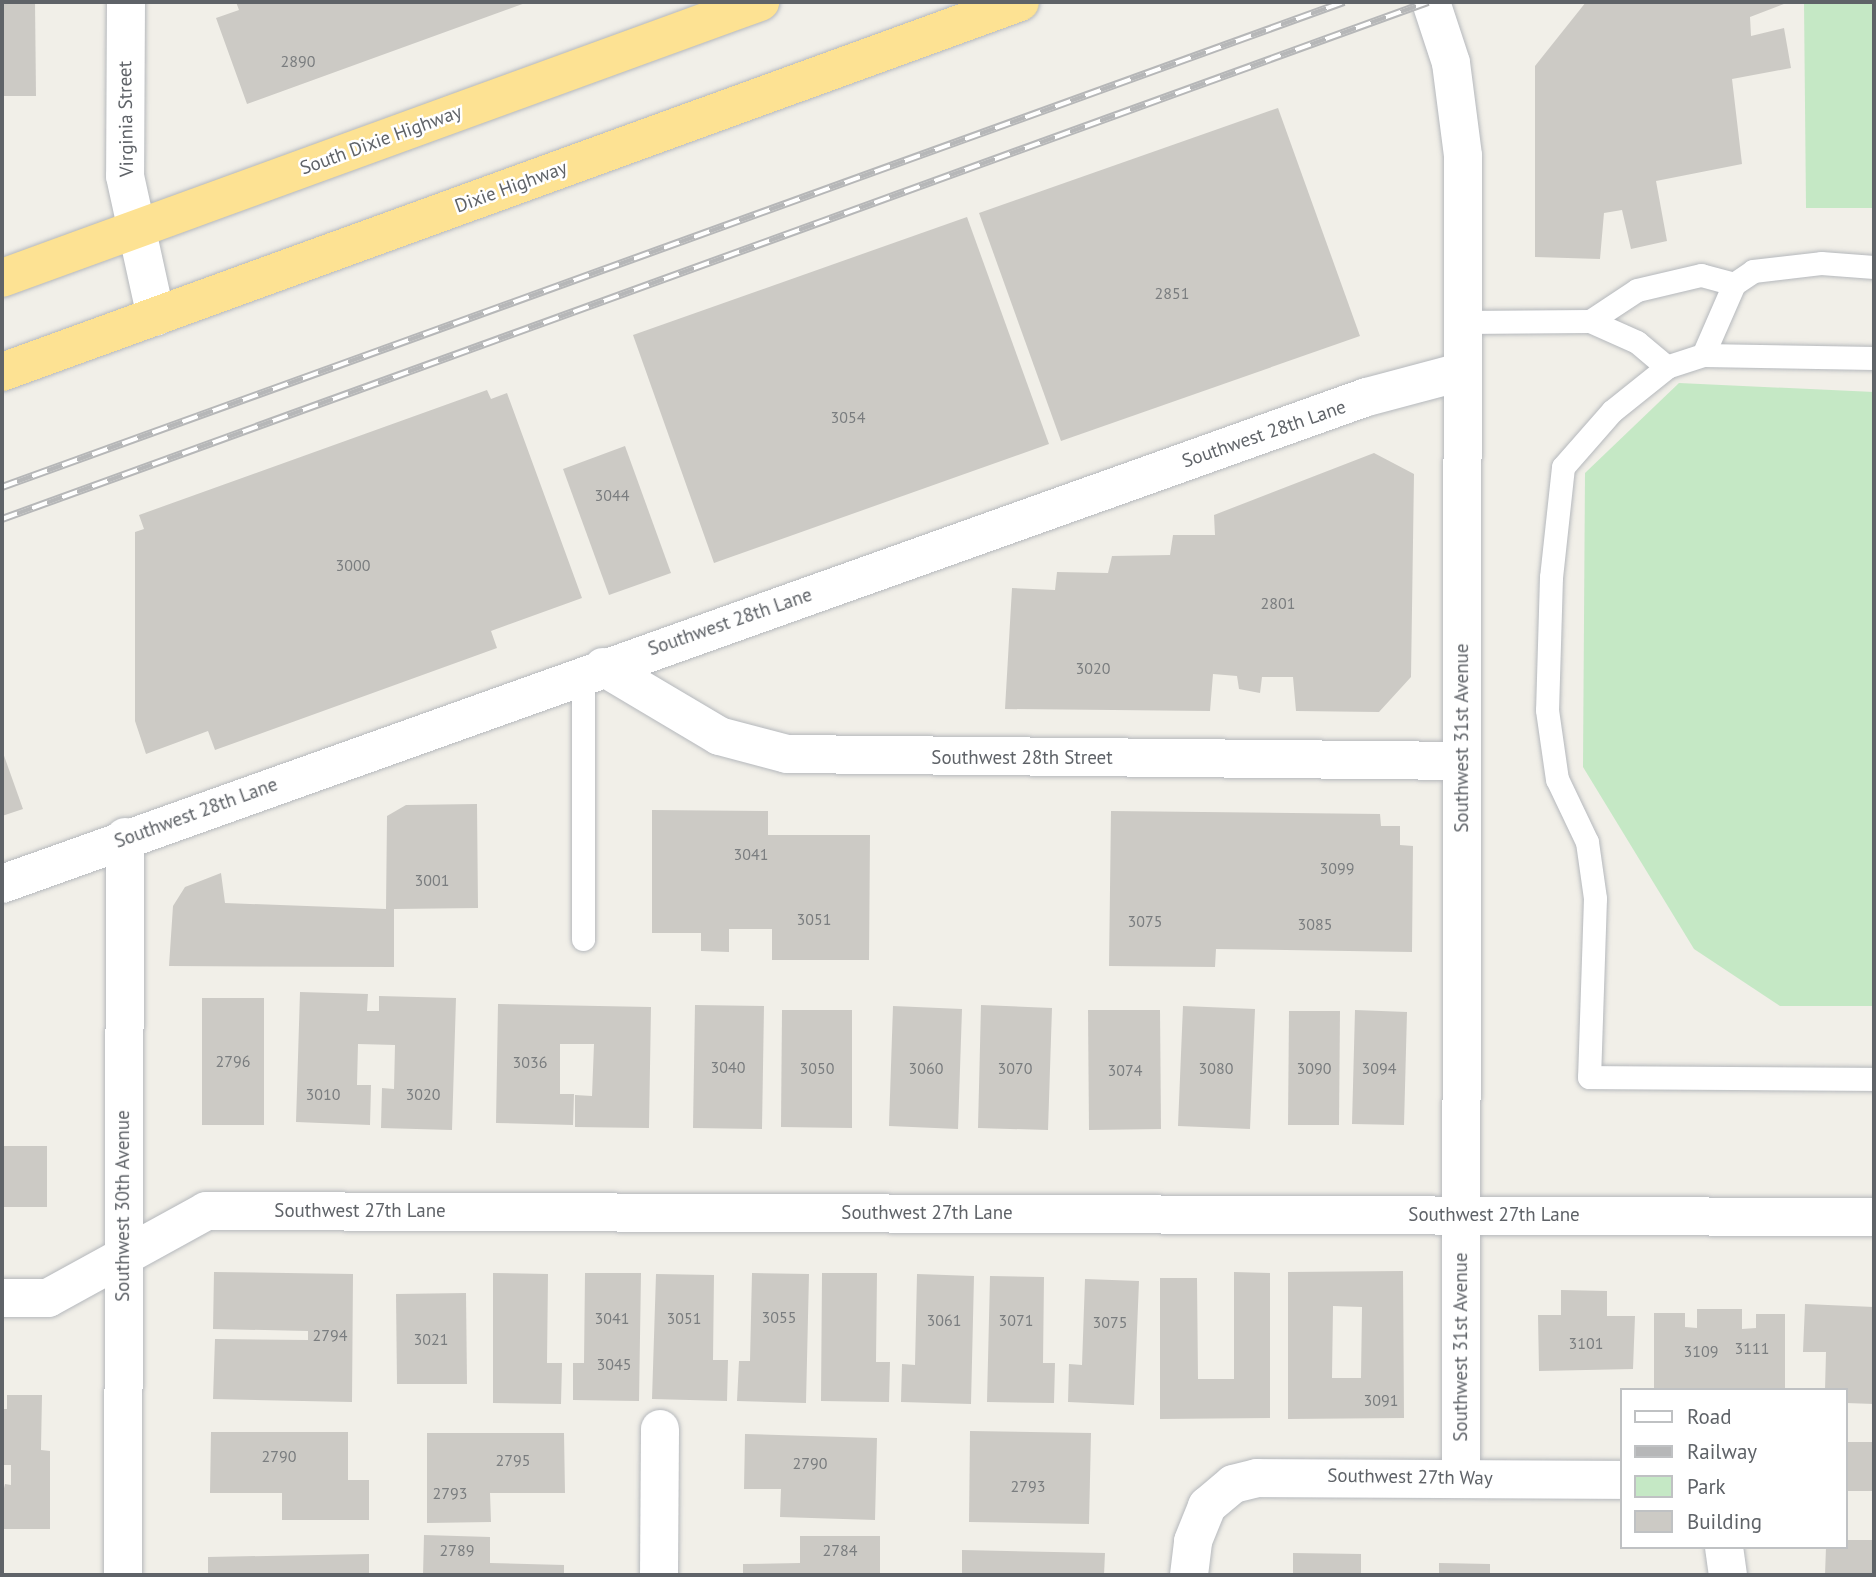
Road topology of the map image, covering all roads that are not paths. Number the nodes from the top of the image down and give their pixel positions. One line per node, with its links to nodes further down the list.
1 (125, 2): 5 (street, Virginia Street)
2 (760, 2): 5 (highway, South Dixie Highway)
3 (1020, 2): 9 (highway, Dixie Highway)
4 (1431, 2): 11 (street, Southwest 31st Avenue)
5 (134, 230): 7 (highway, South Dixie Highway); 9 (street, Virginia Street)
6 (1874, 267): 8 (lane)
7 (2, 278)
8 (1734, 284): 10 (lane); 12 (lane)
9 (156, 317): 15 (highway, Dixie Highway)
10 (1590, 321): 11 (lane); 14 (lane)
11 (1462, 323): 16 (street, Southwest 31st Avenue)
12 (1703, 355): 13 (lane); 14 (lane)
13 (1874, 358)
14 (1667, 367): 22 (lane)
15 (2, 372)
16 (1461, 372): 17 (street, Southwest 28th Lane); 18 (street, Southwest 31st Avenue)
17 (593, 671): 18 (street, Southwest 28th Street); 19 (street, Southwest 28th Lane); 21 (lane)
18 (1462, 761): 23 (street, Southwest 31st Avenue)
19 (125, 838): 20 (street, Southwest 28th Lane); 25 (street, Southwest 30th Avenue)
20 (2, 884)
21 (583, 939)
22 (1874, 1079)
23 (1462, 1215): 24 (street, Southwest 27th Lane); 25 (street, Southwest 27th Lane); 28 (street, Southwest 31st Avenue)
24 (1874, 1217)
25 (123, 1256): 26 (street, Southwest 27th Lane); 31 (street, Southwest 30th Avenue)
26 (2, 1298)
27 (660, 1429): 32 (street)
28 (1461, 1478): 29 (street, Southwest 27th Way); 33 (street, Southwest 27th Way)
29 (1620, 1480)
30 (1724, 1549): 34 (street)
31 (123, 1575)
32 (659, 1575)
33 (1189, 1575)
34 (1728, 1575)

